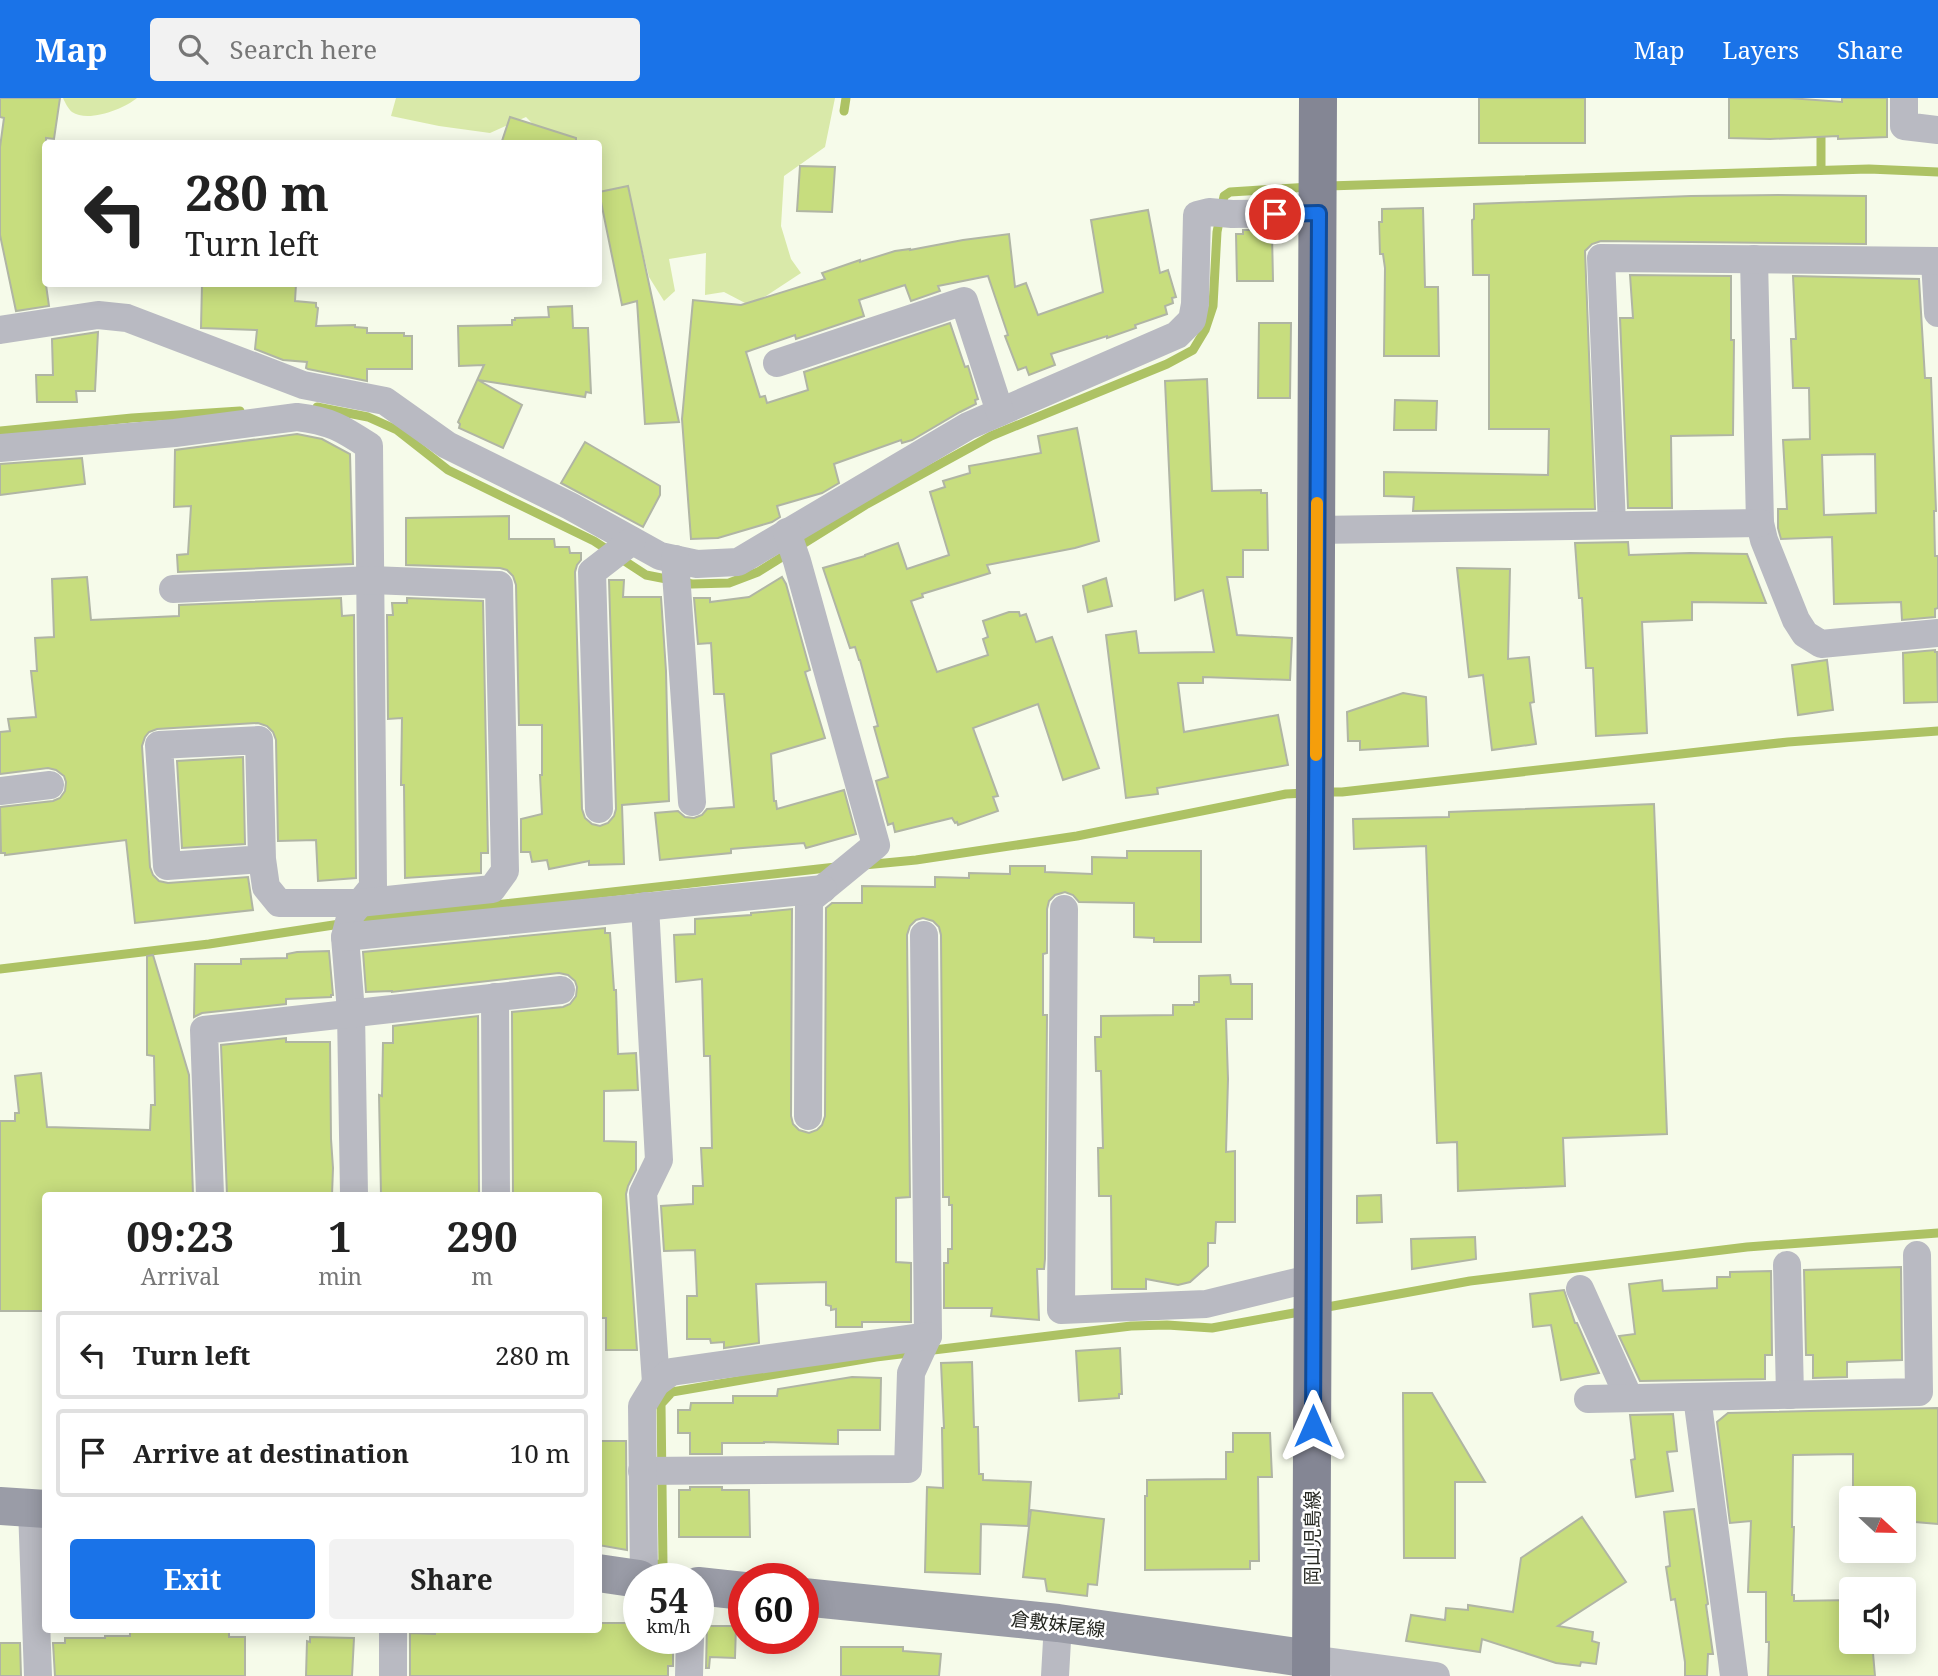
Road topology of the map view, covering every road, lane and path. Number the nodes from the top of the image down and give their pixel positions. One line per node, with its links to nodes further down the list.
1 (1318, 98): 4 (main road, 岡山児島線)
2 (1904, 98): 3 (street)
3 (1938, 130)
4 (1318, 193): 10 (street); 14 (main road, 岡山児島線)
5 (1754, 259): 6 (street); 12 (street); 13 (street)
6 (1937, 261): 7 (street)
7 (1938, 313)
8 (0, 330): 16 (street)
9 (776, 363): 10 (street)
10 (1000, 412): 15 (street)
11 (0, 448): 18 (street)
12 (1760, 523): 13 (street); 20 (street)
13 (1612, 525): 14 (street)
14 (1317, 530): 41 (main road, 岡山児島線)
15 (792, 545): 17 (street); 26 (street)
16 (620, 550): 17 (street); 24 (street)
17 (676, 573): 23 (street)
18 (371, 580): 19 (street); 29 (street); 29 (street)
19 (173, 589)
20 (1938, 634)
21 (50, 785): 22 (street)
22 (0, 791)
23 (692, 802)
24 (599, 809)
25 (262, 859): 25 (street); 29 (street)
26 (828, 885): 27 (street); 34 (street)
27 (645, 906): 29 (street); 43 (street)
28 (1064, 909): 41 (street)
29 (350, 922): 33 (street)
30 (924, 935): 42 (street)
31 (561, 990): 32 (street)
32 (495, 997): 33 (street); 37 (street)
33 (351, 1012): 35 (street); 36 (street)
34 (808, 1115)
35 (210, 1192)
36 (354, 1192)
37 (496, 1192)
38 (1917, 1255): 44 (street)
39 (1787, 1265): 44 (street)
40 (1580, 1289): 46 (street)
41 (1313, 1301): 57 (main road, 岡山児島線)
42 (924, 1347): 43 (street); 48 (street)
43 (656, 1383): 48 (street)
44 (1790, 1395): 45 (street)
45 (1697, 1397): 46 (street); 63 (street)
46 (1629, 1398): 47 (street)
47 (1588, 1399)
48 (654, 1470): 50 (street)
49 (26, 1507): 58 (street)
50 (644, 1563)
51 (623, 1572): 52 (main road)
52 (602, 1573)
53 (819, 1599): 54 (main road, 倉敷妹尾線)
54 (1058, 1623): 57 (main road, 倉敷妹尾線); 61 (street)
55 (393, 1633): 59 (street)
56 (690, 1654): 60 (street)
57 (1311, 1667): 62 (street)
58 (38, 1676)
59 (393, 1676)
60 (689, 1676)
61 (1055, 1676)
62 (1436, 1676)
63 (1734, 1676)

